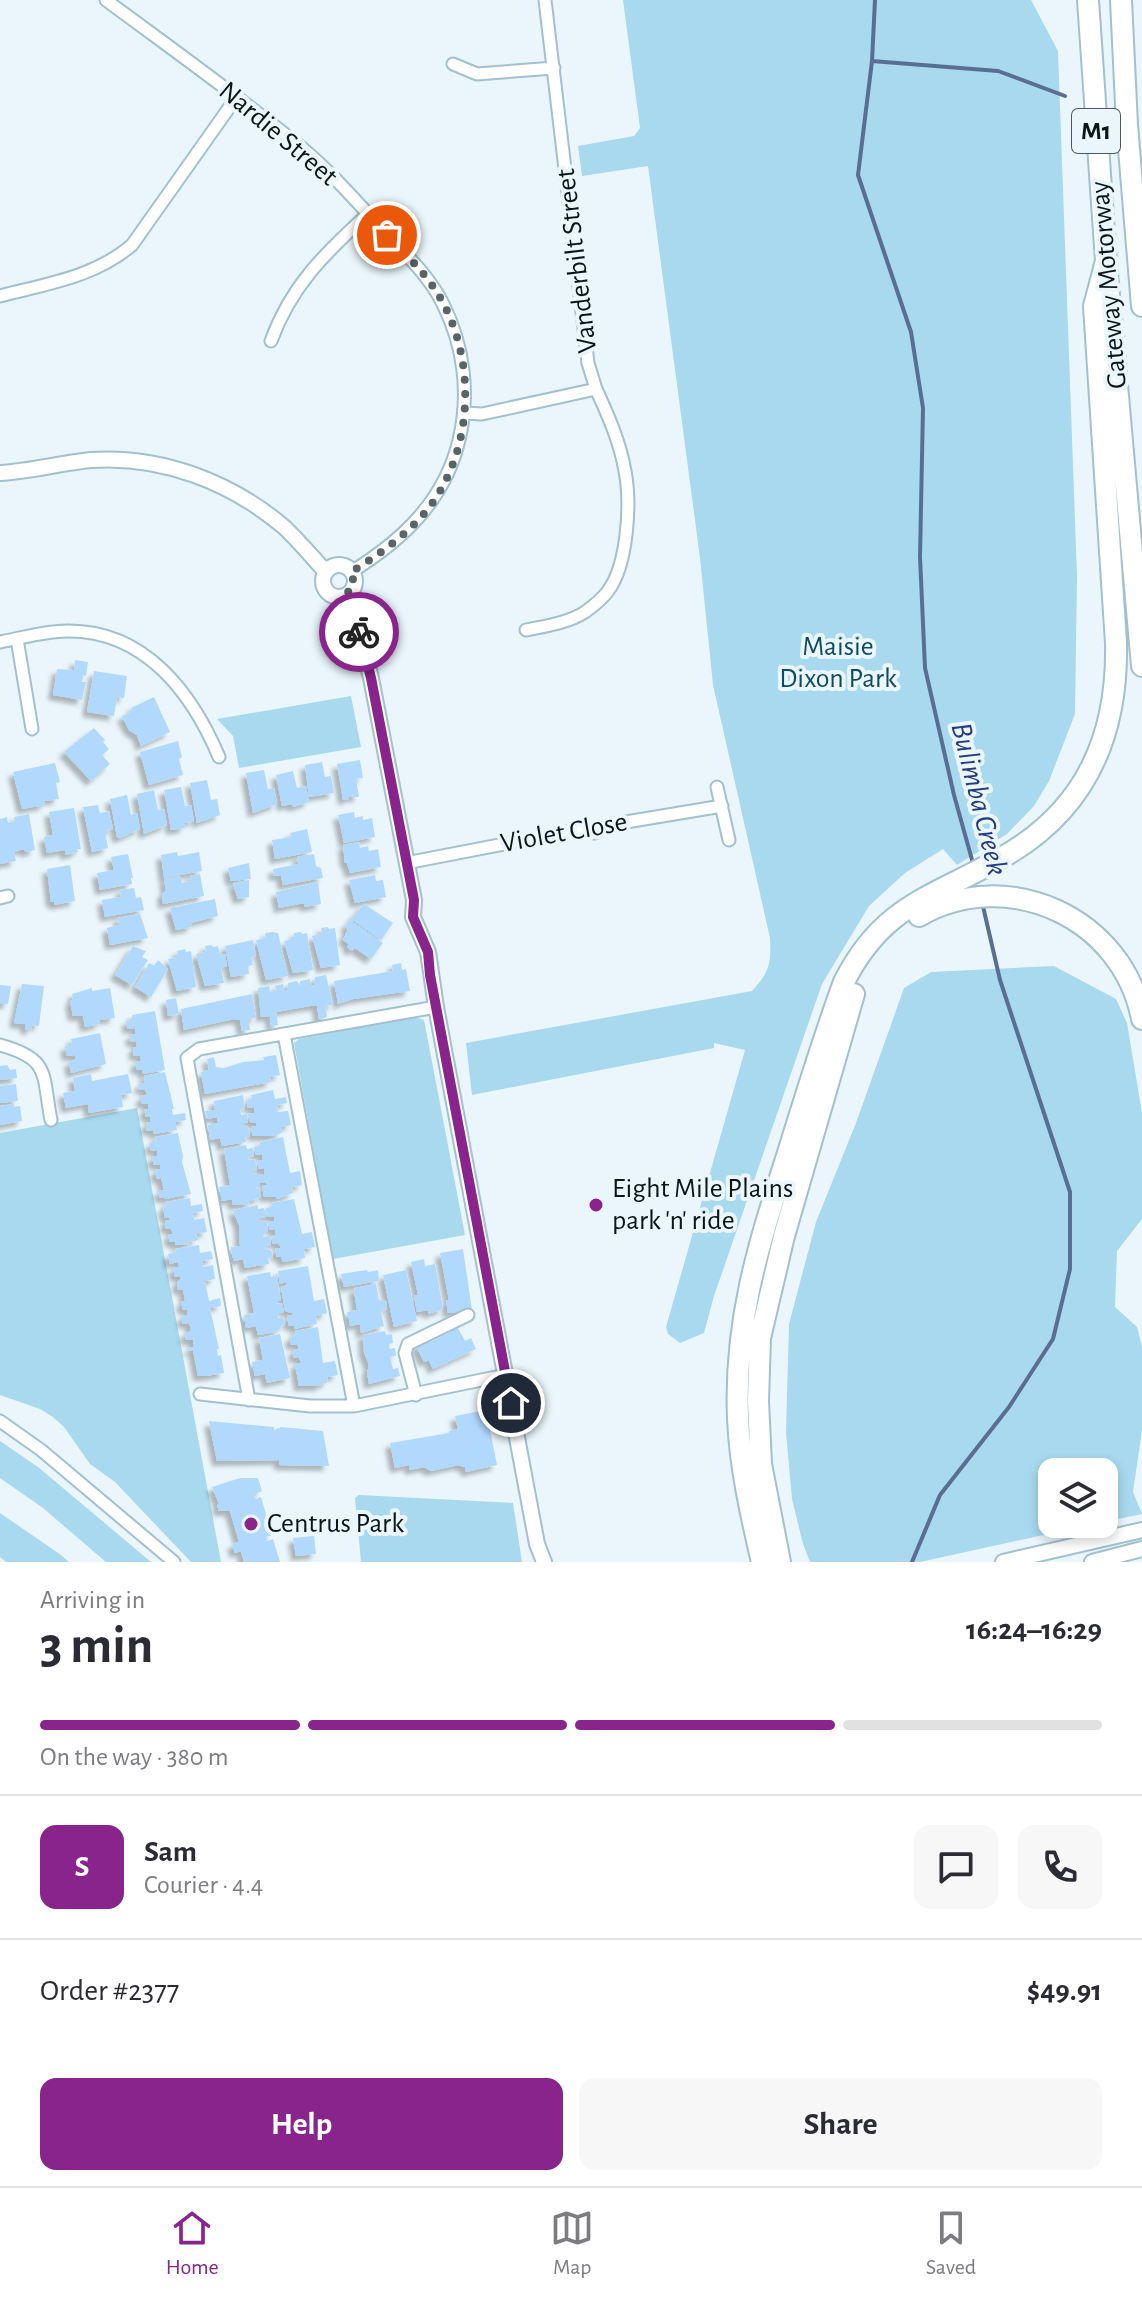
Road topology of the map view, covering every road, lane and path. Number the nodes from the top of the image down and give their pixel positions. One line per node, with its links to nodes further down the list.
1 (106, 0): 7 (street, Nardie Street)
2 (545, 0): 6 (street, Vanderbilt Street)
3 (1088, 0): 9 (highway, Gateway Motorway / M1)
4 (1121, 0): 11 (highway, Gateway Motorway / M1)
5 (453, 64): 6 (street)
6 (554, 68): 13 (street, Vanderbilt Street)
7 (236, 98): 8 (street, Nardie Street); 10 (street)
8 (368, 214): 12 (street); 14 (street, Nardie Street)
9 (1106, 261): 22 (highway, Gateway Motorway / M1); 29 (highway)
10 (0, 296)
11 (1142, 306)
12 (271, 341)
13 (596, 389): 14 (street, Vanderbilt Street); 19 (street)
14 (465, 413): 17 (street, Nardie Street)
15 (0, 473): 16 (street)
16 (326, 572): 17 (street); 18 (street)
17 (351, 572): 18 (street)
18 (346, 595): 28 (street)
19 (526, 630)
20 (17, 639): 21 (street); 23 (street); 24 (street)
21 (0, 642)
22 (1142, 666)
23 (32, 729)
24 (219, 757)
25 (717, 787): 26 (street)
26 (722, 806): 27 (street); 28 (street, Violet Close)
27 (729, 840)
28 (406, 863): 30 (street)
29 (958, 891): 31 (highway); 44 (highway)
30 (436, 1007): 32 (street); 36 (street)
31 (1142, 1019)
32 (284, 1034): 39 (street); 40 (street)
33 (0, 1045): 34 (street)
34 (51, 1120)
35 (468, 1315): 38 (street)
36 (506, 1375): 38 (street); 46 (street)
37 (200, 1394): 39 (street)
38 (416, 1395): 40 (street)
39 (249, 1400): 40 (street)
40 (354, 1406)
41 (0, 1421): 45 (street)
42 (1142, 1530): 48 (street)
43 (1142, 1549): 49 (street)
44 (773, 1557): 47 (highway)
45 (174, 1562)
46 (544, 1562)
47 (793, 1562)
48 (1003, 1562)
49 (1092, 1562)

